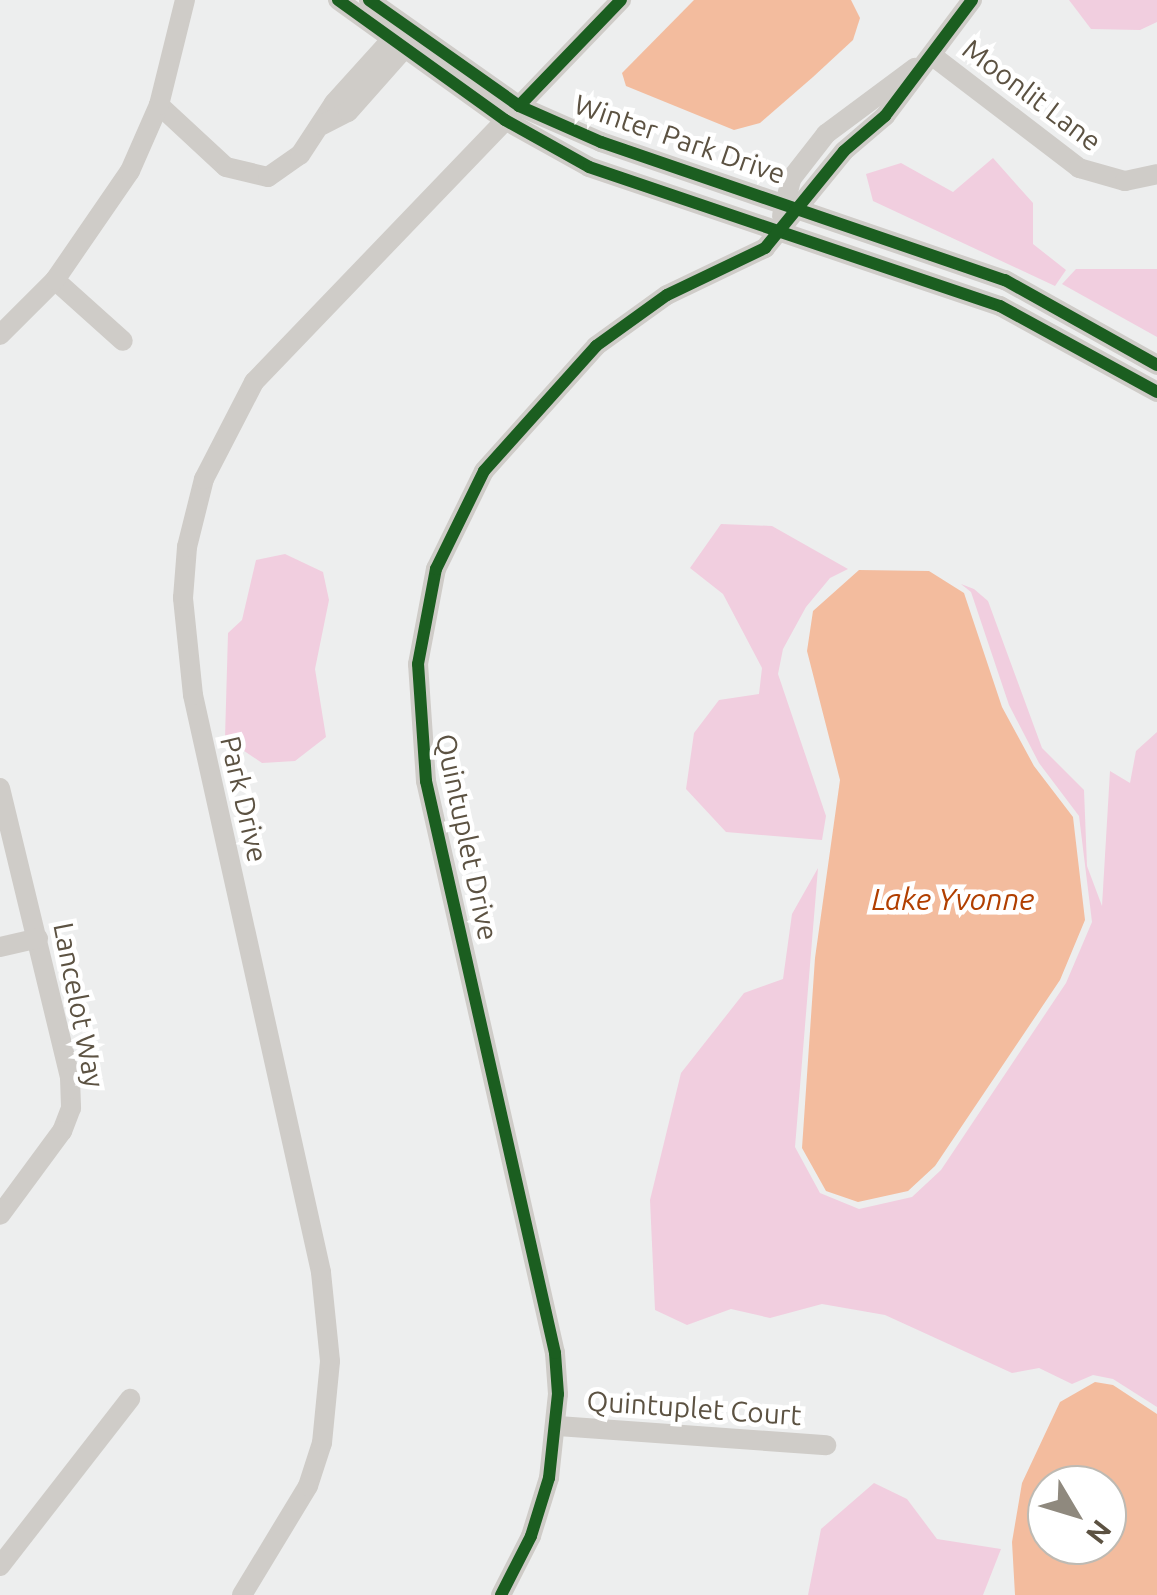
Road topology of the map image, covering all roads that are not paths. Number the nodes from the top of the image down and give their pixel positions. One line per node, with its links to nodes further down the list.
1 (185, 0): 8 (street)
2 (338, 0): 6 (street, Winter Park Drive)
3 (369, 0): 9 (street, Winter Park Drive)
4 (620, 0): 9 (street, Park Drive)
5 (972, 0): 7 (street)
6 (397, 45): 8 (street); 9 (street, Winter Park Drive)
7 (934, 56): 10 (street); 11 (street); 12 (street, Moonlit Lane)
8 (160, 105): 15 (street)
9 (512, 113): 13 (street, Winter Park Drive); 14 (street, Winter Park Drive); 28 (street, Park Drive)
10 (830, 131): 11 (street); 13 (street)
11 (844, 151): 13 (street)
12 (1157, 174)
13 (793, 205): 14 (street); 18 (street, Winter Park Drive)
14 (781, 228): 19 (street, Winter Park Drive); 25 (street, Quintuplet Drive)
15 (56, 280): 16 (street); 17 (street)
16 (0, 335)
17 (123, 342)
18 (1157, 364)
19 (1157, 392)
20 (0, 788): 21 (street, Lancelot Way)
21 (38, 938): 22 (street); 23 (street, Lancelot Way)
22 (0, 947)
23 (0, 1214)
24 (130, 1399): 27 (street)
25 (558, 1426): 26 (street, Quintuplet Court); 29 (street, Quintuplet Drive)
26 (826, 1446)
27 (0, 1566)
28 (242, 1595)
29 (501, 1595)

